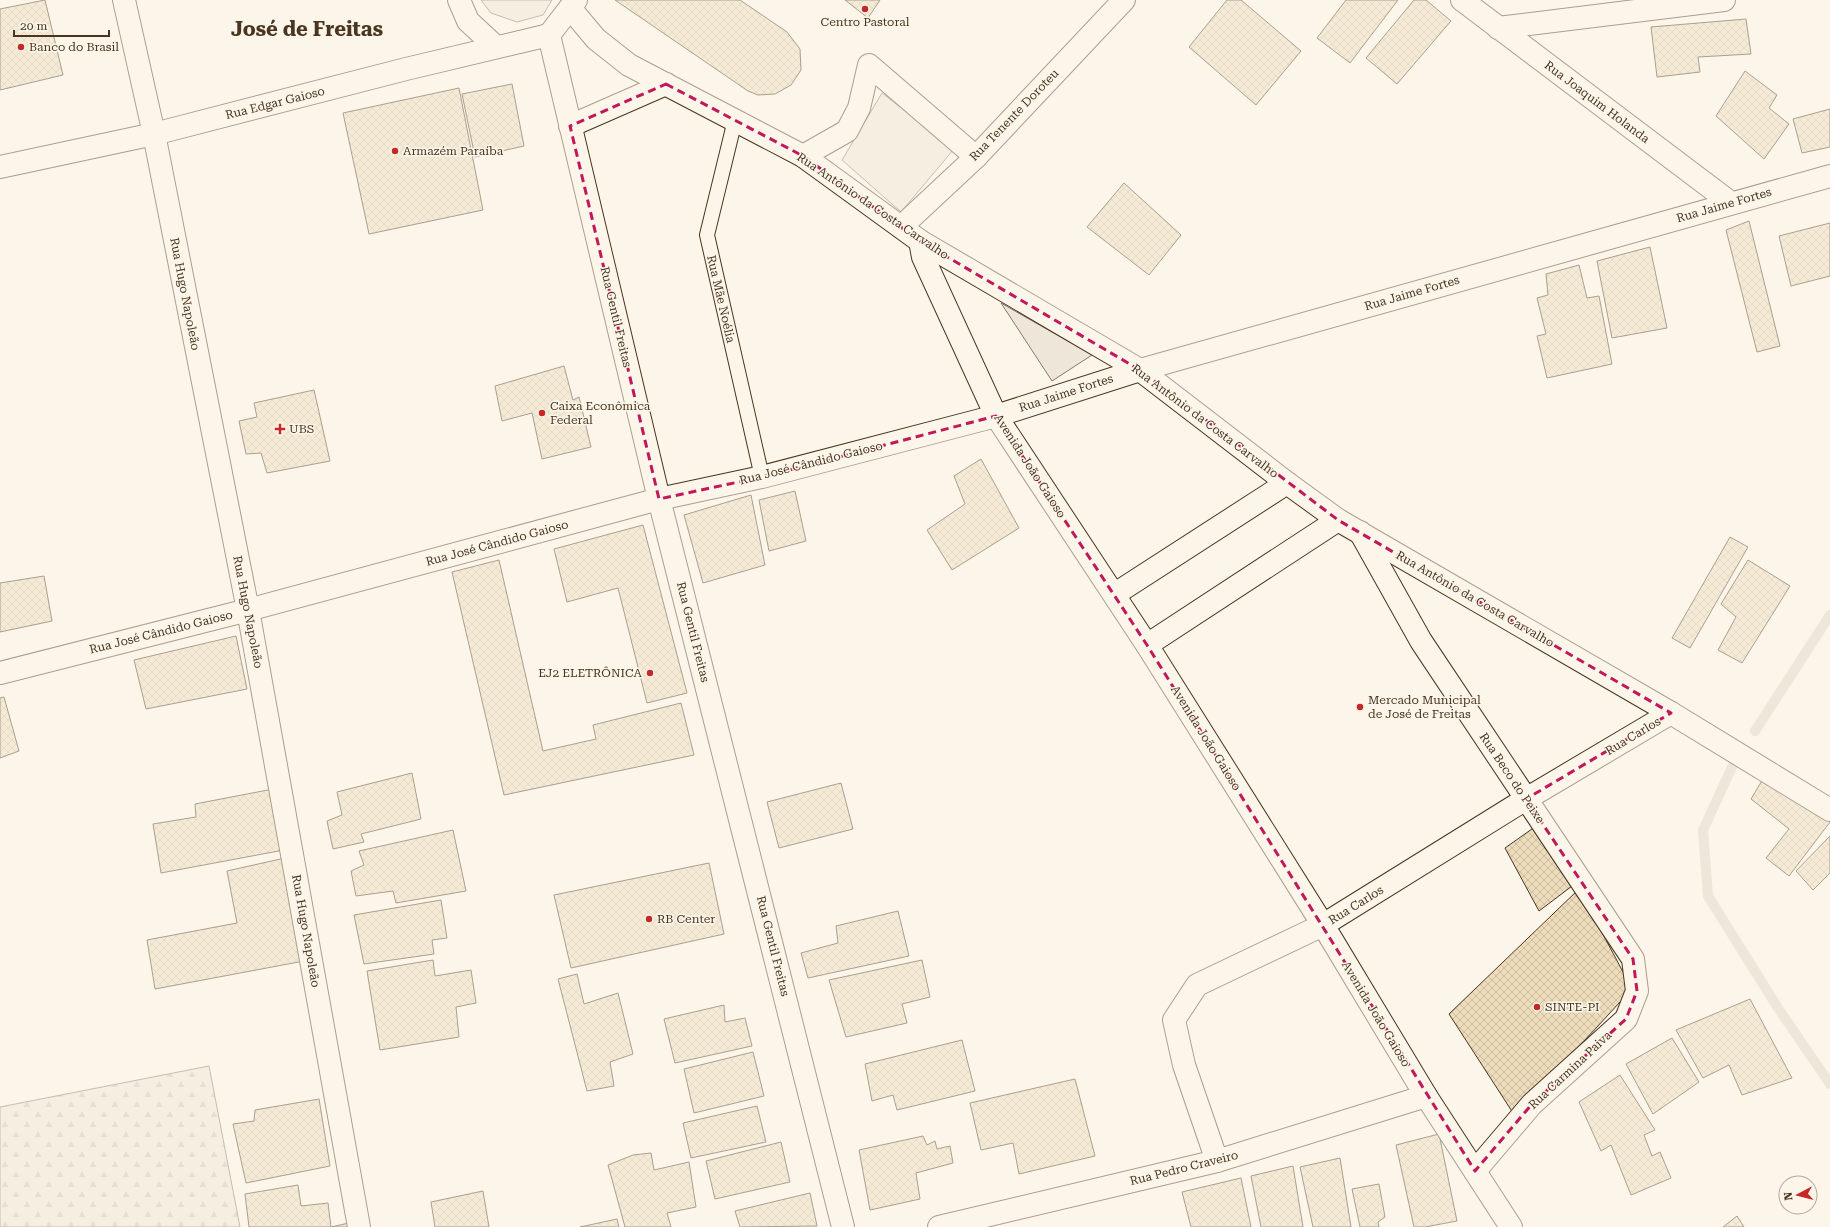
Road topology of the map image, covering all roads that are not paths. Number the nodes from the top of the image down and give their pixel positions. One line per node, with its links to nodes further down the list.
1 (124, 0): 13 (street, Rua Hugo Napoleão)
2 (459, 0): 9 (street)
3 (1124, 0): 15 (street, Rua Tenente Doroteu)
4 (1462, 0): 7 (street, Rua Joaquim Holanda)
5 (1724, 0): 7 (street)
6 (573, 4): 8 (street); 10 (street, Rua Antônio da Costa Carvalho)
7 (1498, 28): 18 (street, Rua Joaquim Holanda)
8 (549, 35): 9 (street, Rua Edgar Gaioso); 12 (street, Rua Gentil Freitas)
9 (496, 47): 13 (street, Rua Edgar Gaioso)
10 (666, 84): 11 (street, Rua Antônio da Costa Carvalho); 12 (street)
11 (735, 120): 14 (street, Rua Antônio da Costa Carvalho); 23 (lane, Rua Mãe Noélia)
12 (570, 126): 25 (street, Rua Gentil Freitas)
13 (154, 134): 16 (street, Rua Edgar Gaioso); 29 (street, Rua Hugo Napoleão)
14 (803, 156): 15 (street); 19 (street, Rua Antônio da Costa Carvalho)
15 (976, 157): 19 (street, Rua Tenente Doroteu)
16 (0, 167)
17 (1830, 176): 18 (street, Rua Jaime Fortes)
18 (1732, 203): 21 (street, Rua Jaime Fortes)
19 (901, 227): 20 (street, Rua Antônio da Costa Carvalho)
20 (920, 241): 21 (street, Rua Antônio da Costa Carvalho); 22 (street, Avenida João Gaioso)
21 (1140, 370): 22 (street, Rua Jaime Fortes); 24 (street, Rua Antônio da Costa Carvalho)
22 (996, 416): 23 (street, Rua José Cândido Gaioso); 28 (street, Avenida João Gaioso)
23 (762, 477): 25 (street, Rua José Cândido Gaioso)
24 (1287, 483): 26 (street, Rua Antônio da Costa Carvalho); 28 (street)
25 (659, 499): 29 (street, Rua José Cândido Gaioso); 41 (street, Rua Gentil Freitas)
26 (1338, 520): 27 (street, Rua Antônio da Costa Carvalho); 30 (street)
27 (1360, 532): 32 (street, Rua Antônio da Costa Carvalho); 33 (street, Rua Beco do Peixe)
28 (1115, 594): 30 (street, Avenida João Gaioso)
29 (248, 610): 31 (street, Rua José Cândido Gaioso); 40 (street, Rua Hugo Napoleão)
30 (1147, 644): 35 (street, Avenida João Gaioso)
31 (0, 673)
32 (1671, 713): 33 (street, Rua Carlos); 34 (street, Rua Antônio da Costa Carvalho)
33 (1526, 800): 35 (street, Rua Carlos); 36 (street, Rua Beco do Peixe)
34 (1830, 810)
35 (1323, 925): 37 (street, Avenida João Gaioso); 38 (street, Rua Carlos)
36 (1633, 959): 39 (street, Rua Carmina Paiva)
37 (1426, 1096): 38 (street, Rua Pedro Craveiro); 39 (street, Avenida João Gaioso)
38 (1218, 1161): 42 (street, Rua Pedro Craveiro)
39 (1475, 1170): 43 (street, Avenida João Gaioso)
40 (359, 1227)
41 (843, 1227)
42 (939, 1227)
43 (1511, 1227)

